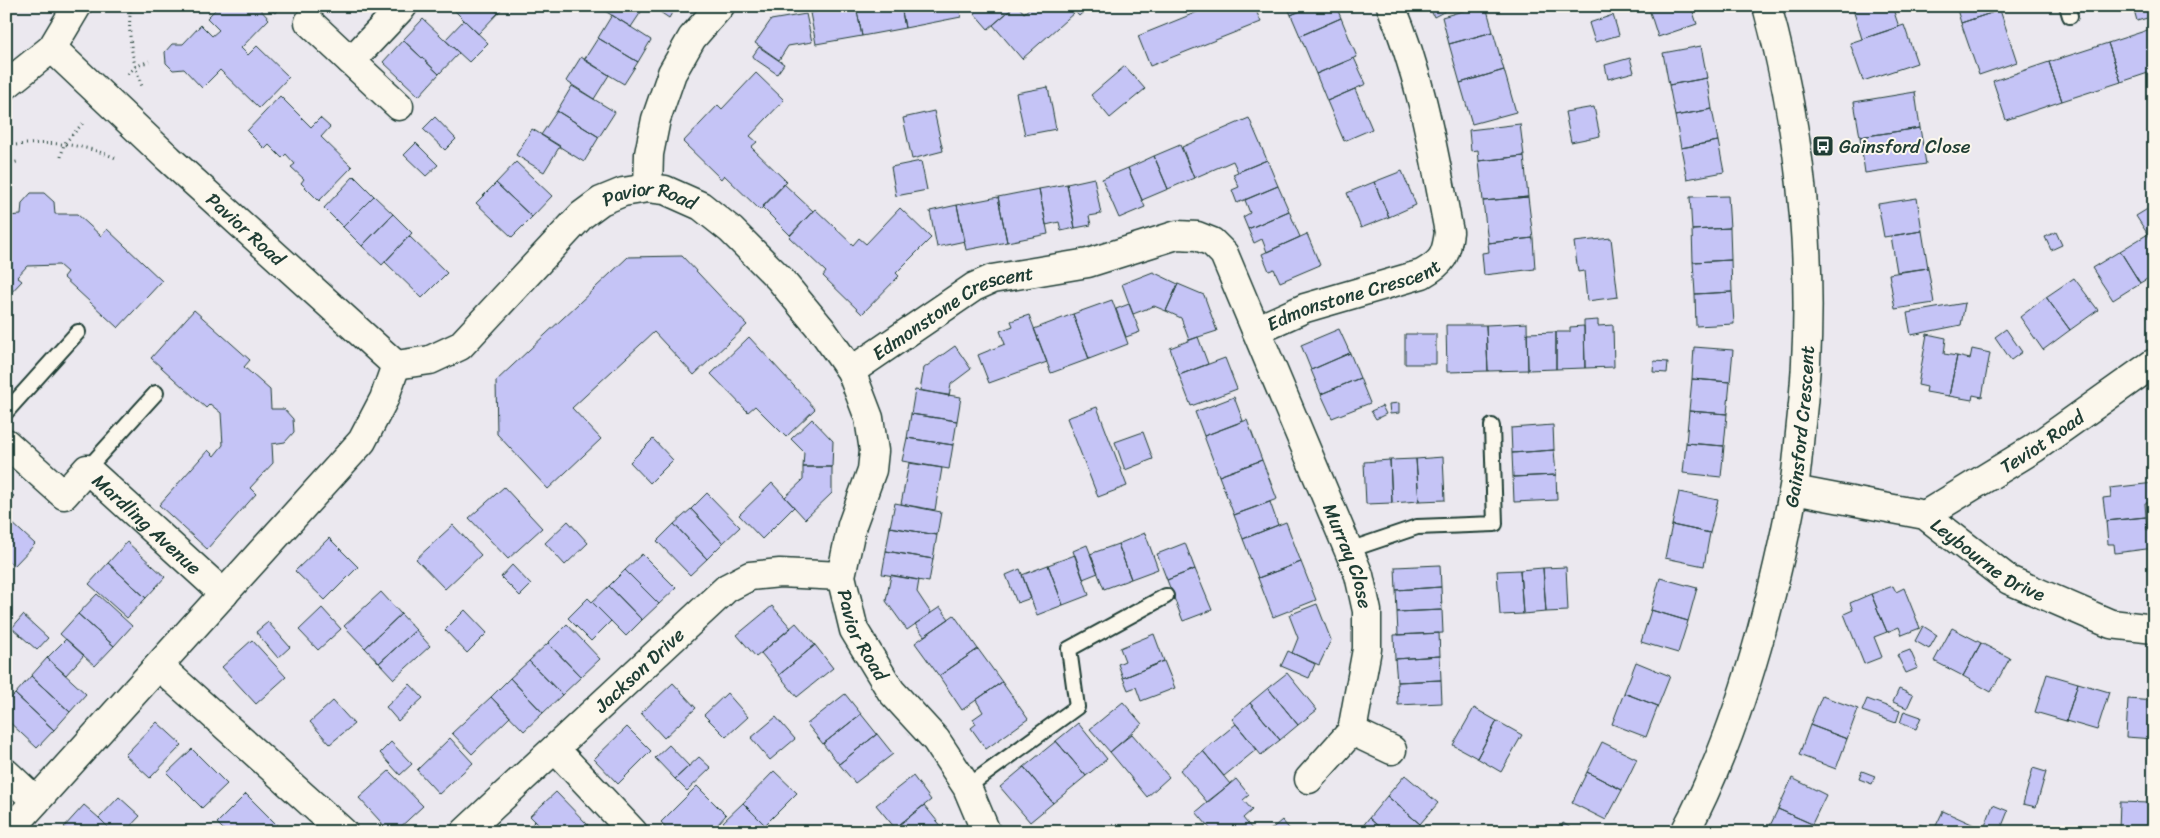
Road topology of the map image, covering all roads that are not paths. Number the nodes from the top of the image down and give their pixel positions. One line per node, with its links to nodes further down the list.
1 (78, 6): 7 (street)
2 (403, 6): 8 (street)
3 (720, 6): 11 (street)
4 (1391, 6): 12 (street, Edmonstone Crescent)
5 (1766, 6): 22 (street, Gainsford Crescent)
6 (309, 22): 8 (street)
7 (52, 48): 9 (street); 15 (street, Pavior Road)
8 (351, 62): 10 (street)
9 (6, 85)
10 (399, 106)
11 (648, 188): 15 (street, Pavior Road); 16 (street, Pavior Road)
12 (1256, 330): 16 (street, Edmonstone Crescent); 24 (street, Murray Close)
13 (78, 332): 18 (lane)
14 (2154, 363): 23 (street, Teviot Road)
15 (396, 366): 26 (street)
16 (851, 371): 25 (street, Pavior Road)
17 (156, 393): 21 (lane)
18 (6, 412)
19 (1492, 426): 24 (lane)
20 (6, 443): 21 (street, Mardling Avenue)
21 (87, 469): 26 (street, Mardling Avenue)
22 (1794, 490): 23 (street, Leybourne Drive); 42 (street, Gainsford Crescent)
23 (1925, 514): 28 (street, Leybourne Drive)
24 (1349, 550): 30 (street, Murray Close)
25 (841, 576): 31 (street, Jackson Drive); 35 (street, Pavior Road)
26 (224, 594): 29 (street)
27 (1166, 596): 35 (lane)
28 (2154, 630)
29 (159, 666): 36 (street); 38 (street)
30 (1352, 731): 32 (street); 34 (street)
31 (555, 749): 39 (street, Jackson Drive); 40 (street)
32 (1392, 750)
33 (6, 774): 36 (street)
34 (1309, 779)
35 (967, 787): 41 (street, Pavior Road)
36 (36, 801): 37 (street)
37 (8, 832)
38 (343, 832)
39 (465, 832)
40 (633, 832)
41 (986, 832)
42 (1685, 832)

